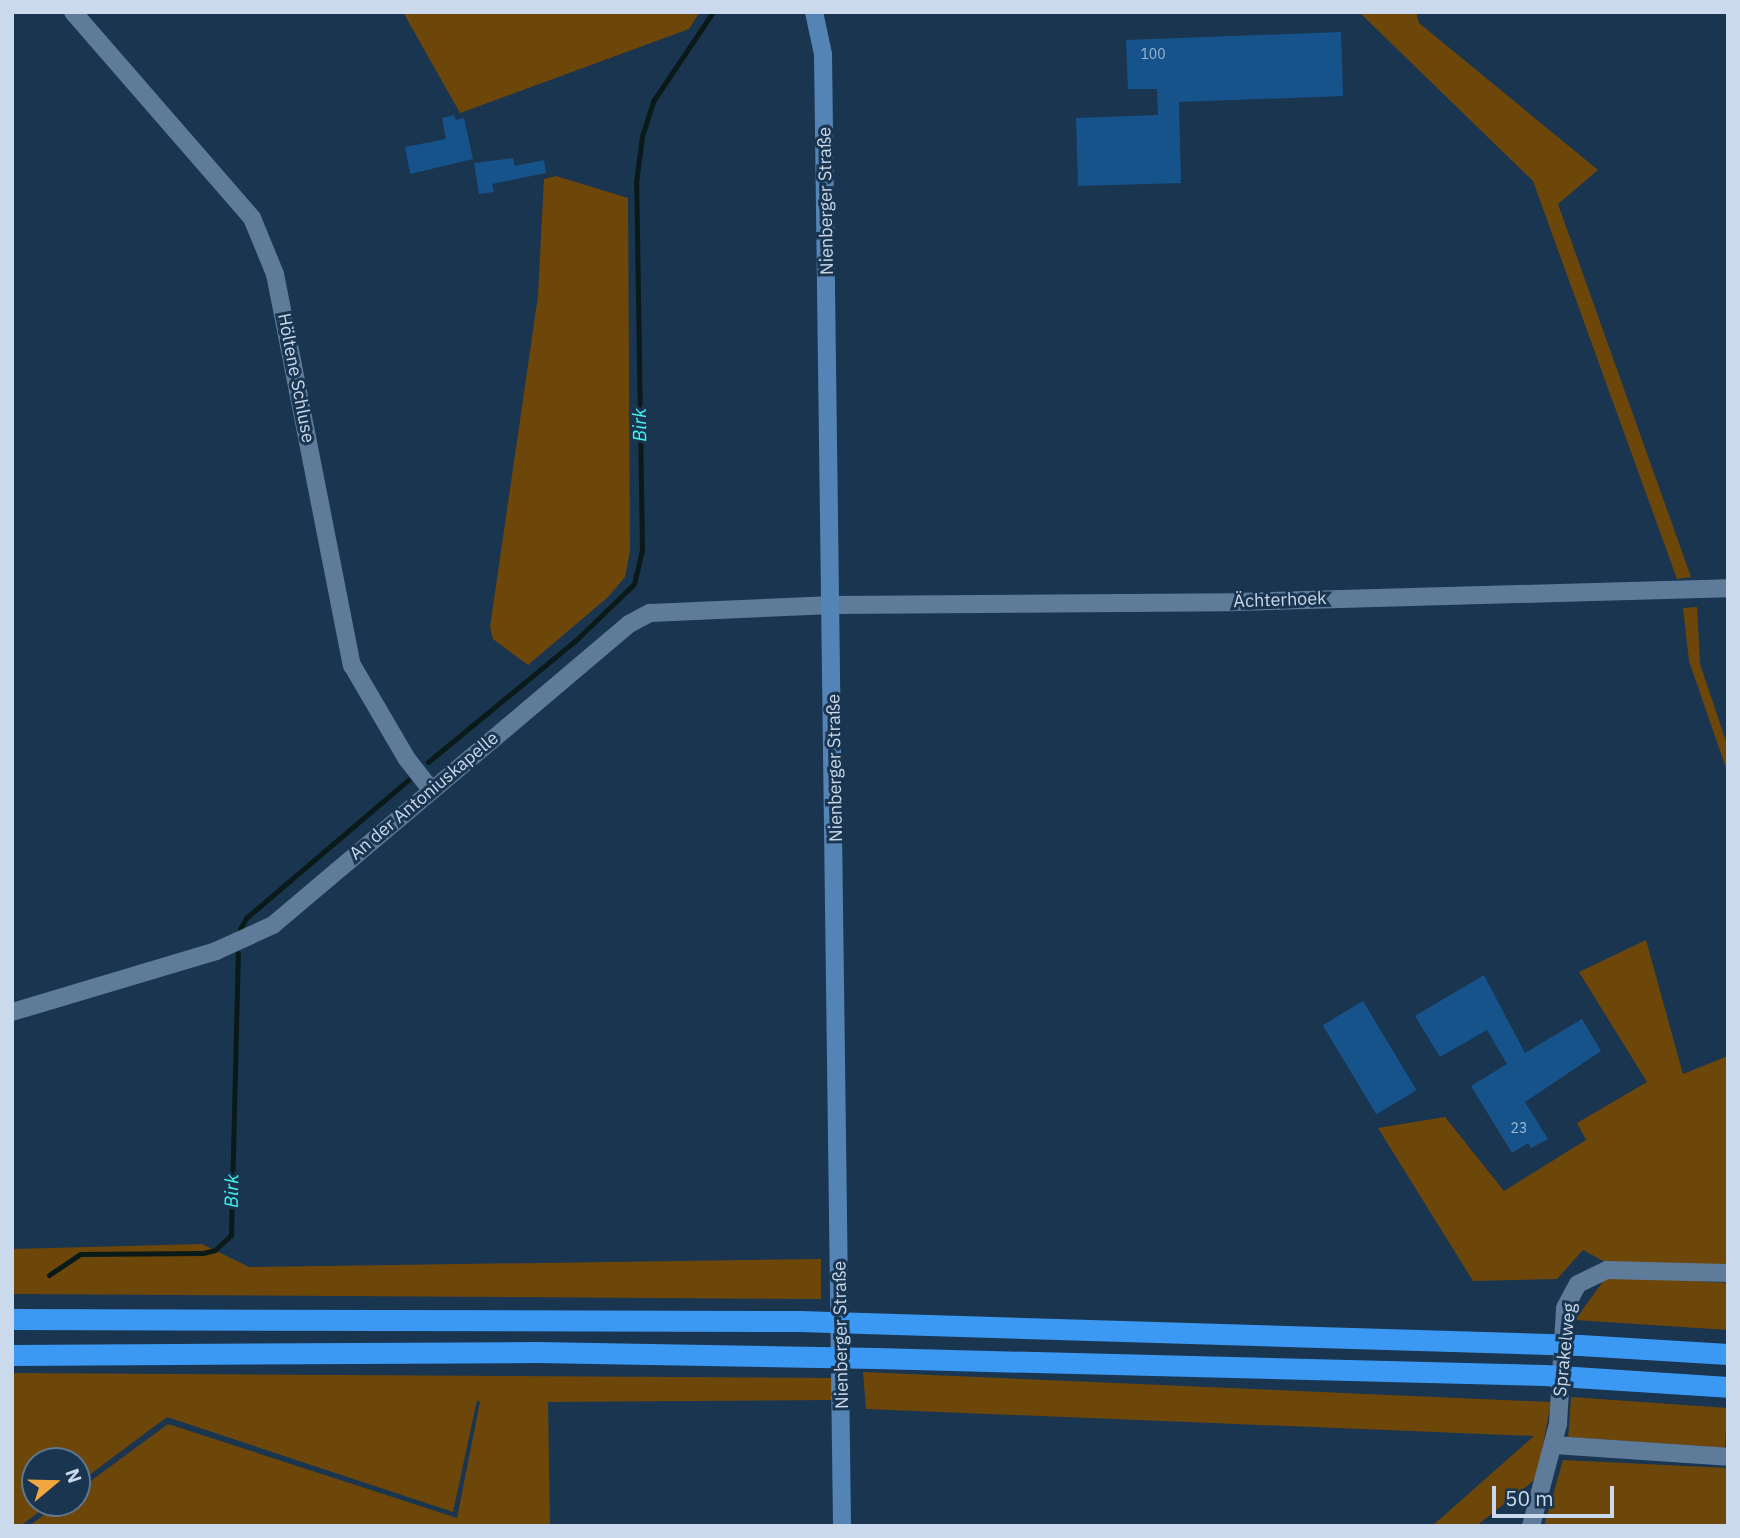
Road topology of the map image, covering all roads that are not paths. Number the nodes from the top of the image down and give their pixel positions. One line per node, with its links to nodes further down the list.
1 (73, 12): 5 (street, Höltene Schluse)
2 (814, 12): 4 (street, Nienberger Straße)
3 (1728, 588): 4 (street, Ächterhoek)
4 (833, 605): 5 (street, An der Antoniuskapelle); 14 (street, Nienberger Straße)
5 (428, 786): 6 (street, An der Antoniuskapelle)
6 (12, 1012)
7 (1728, 1273): 12 (street, Sprakelweg)
8 (12, 1319): 9 (highway)
9 (1728, 1354)
10 (12, 1355): 11 (highway)
11 (1728, 1387)
12 (1554, 1445): 13 (street); 15 (street, Sprakelweg)
13 (1728, 1457)
14 (842, 1526)
15 (1531, 1526)

